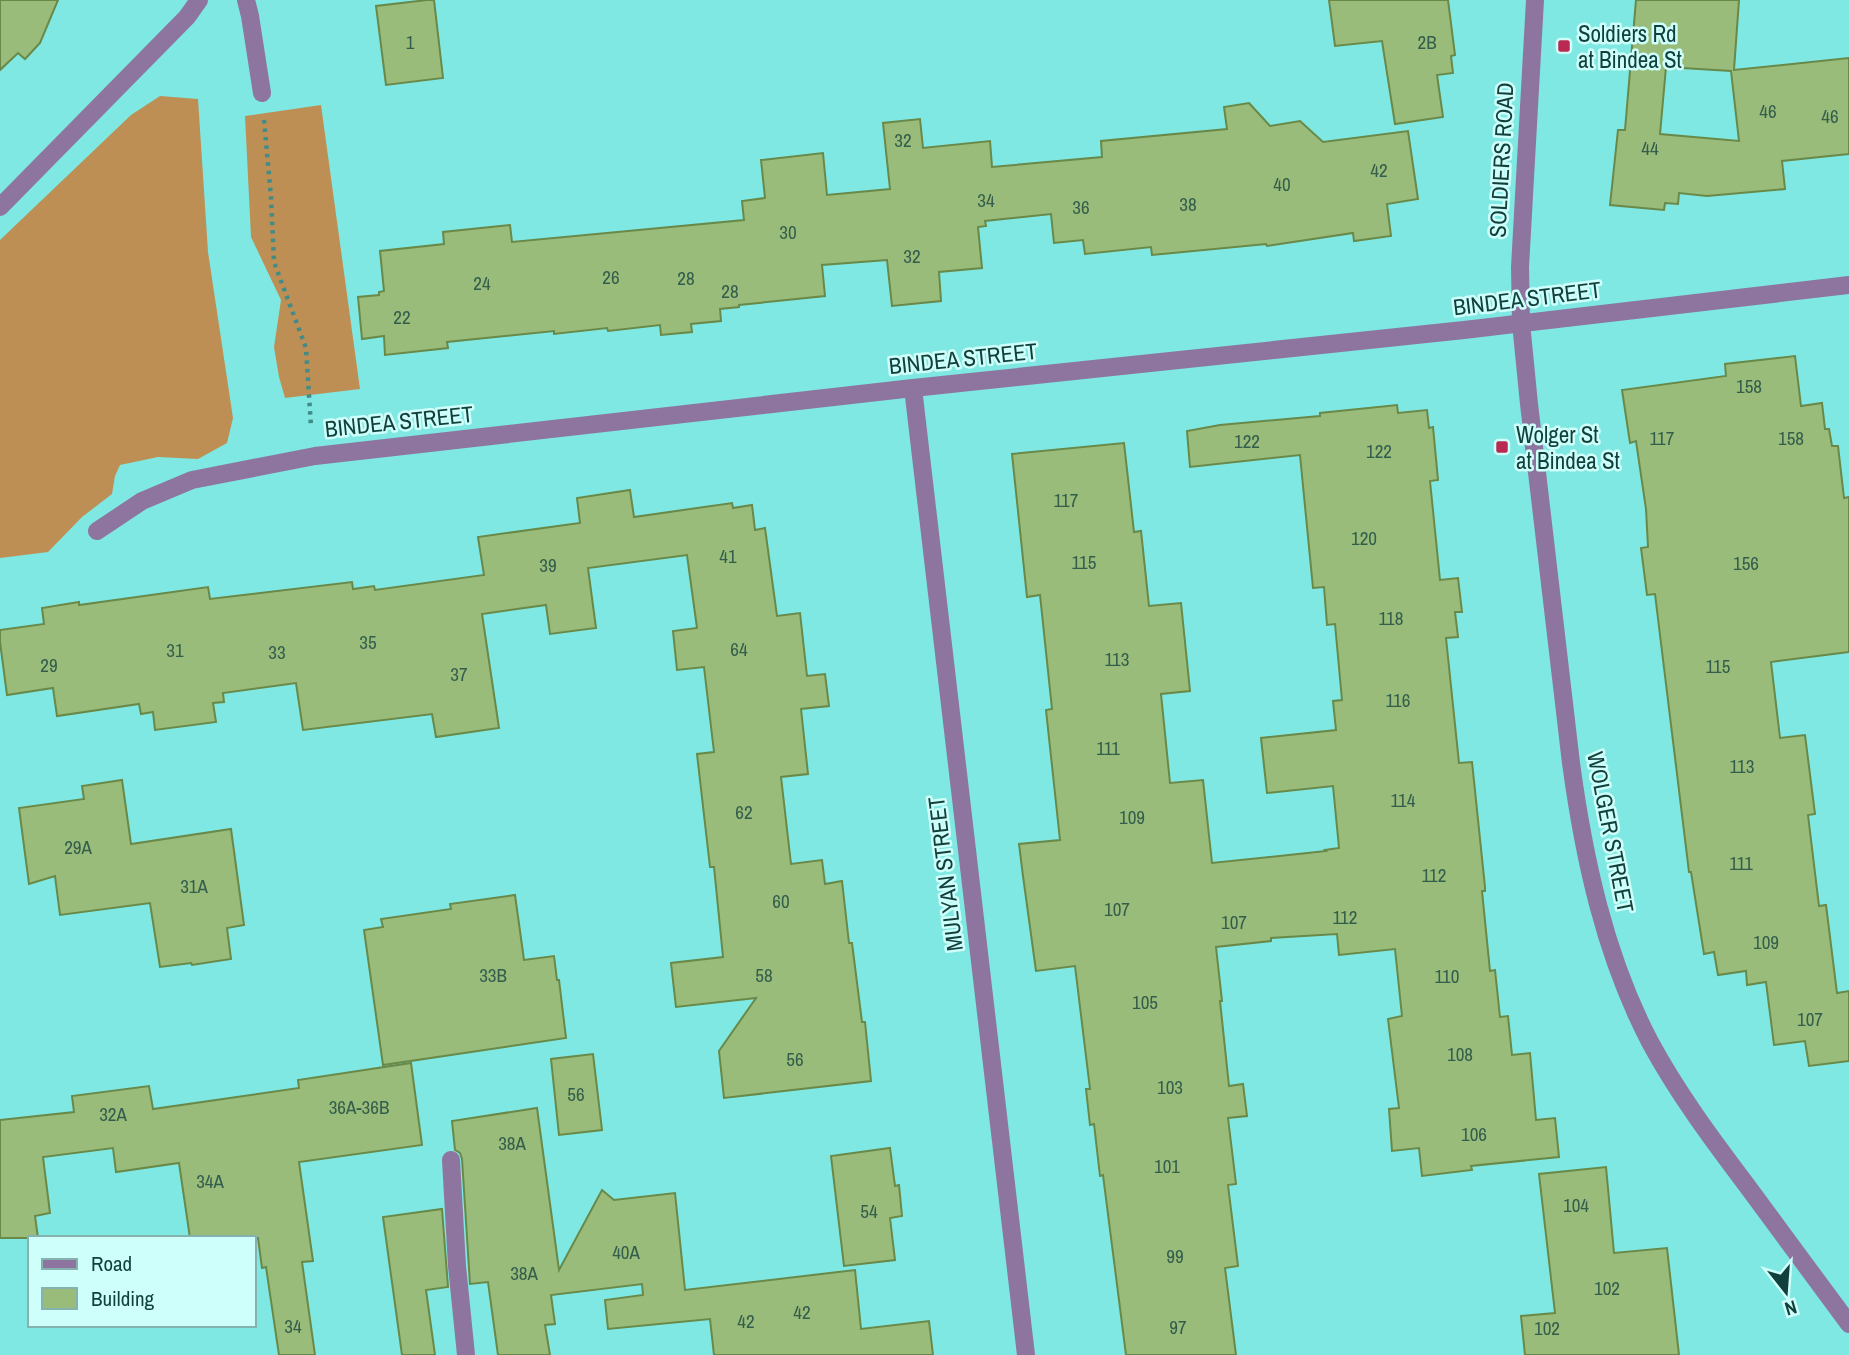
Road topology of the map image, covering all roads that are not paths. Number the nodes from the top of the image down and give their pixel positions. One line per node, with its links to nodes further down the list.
1 (198, 0): 5 (street)
2 (246, 0): 4 (street)
3 (1535, 0): 7 (street, SOLDIERS ROAD)
4 (262, 93)
5 (0, 208)
6 (1849, 285): 7 (street, BINDEA STREET)
7 (1521, 323): 8 (street, BINDEA STREET); 11 (street, WOLGER STREET)
8 (913, 388): 9 (street, BINDEA STREET); 13 (street, MULYAN STREET)
9 (97, 531)
10 (451, 1160): 12 (street)
11 (1849, 1324)
12 (466, 1355)
13 (1026, 1355)

